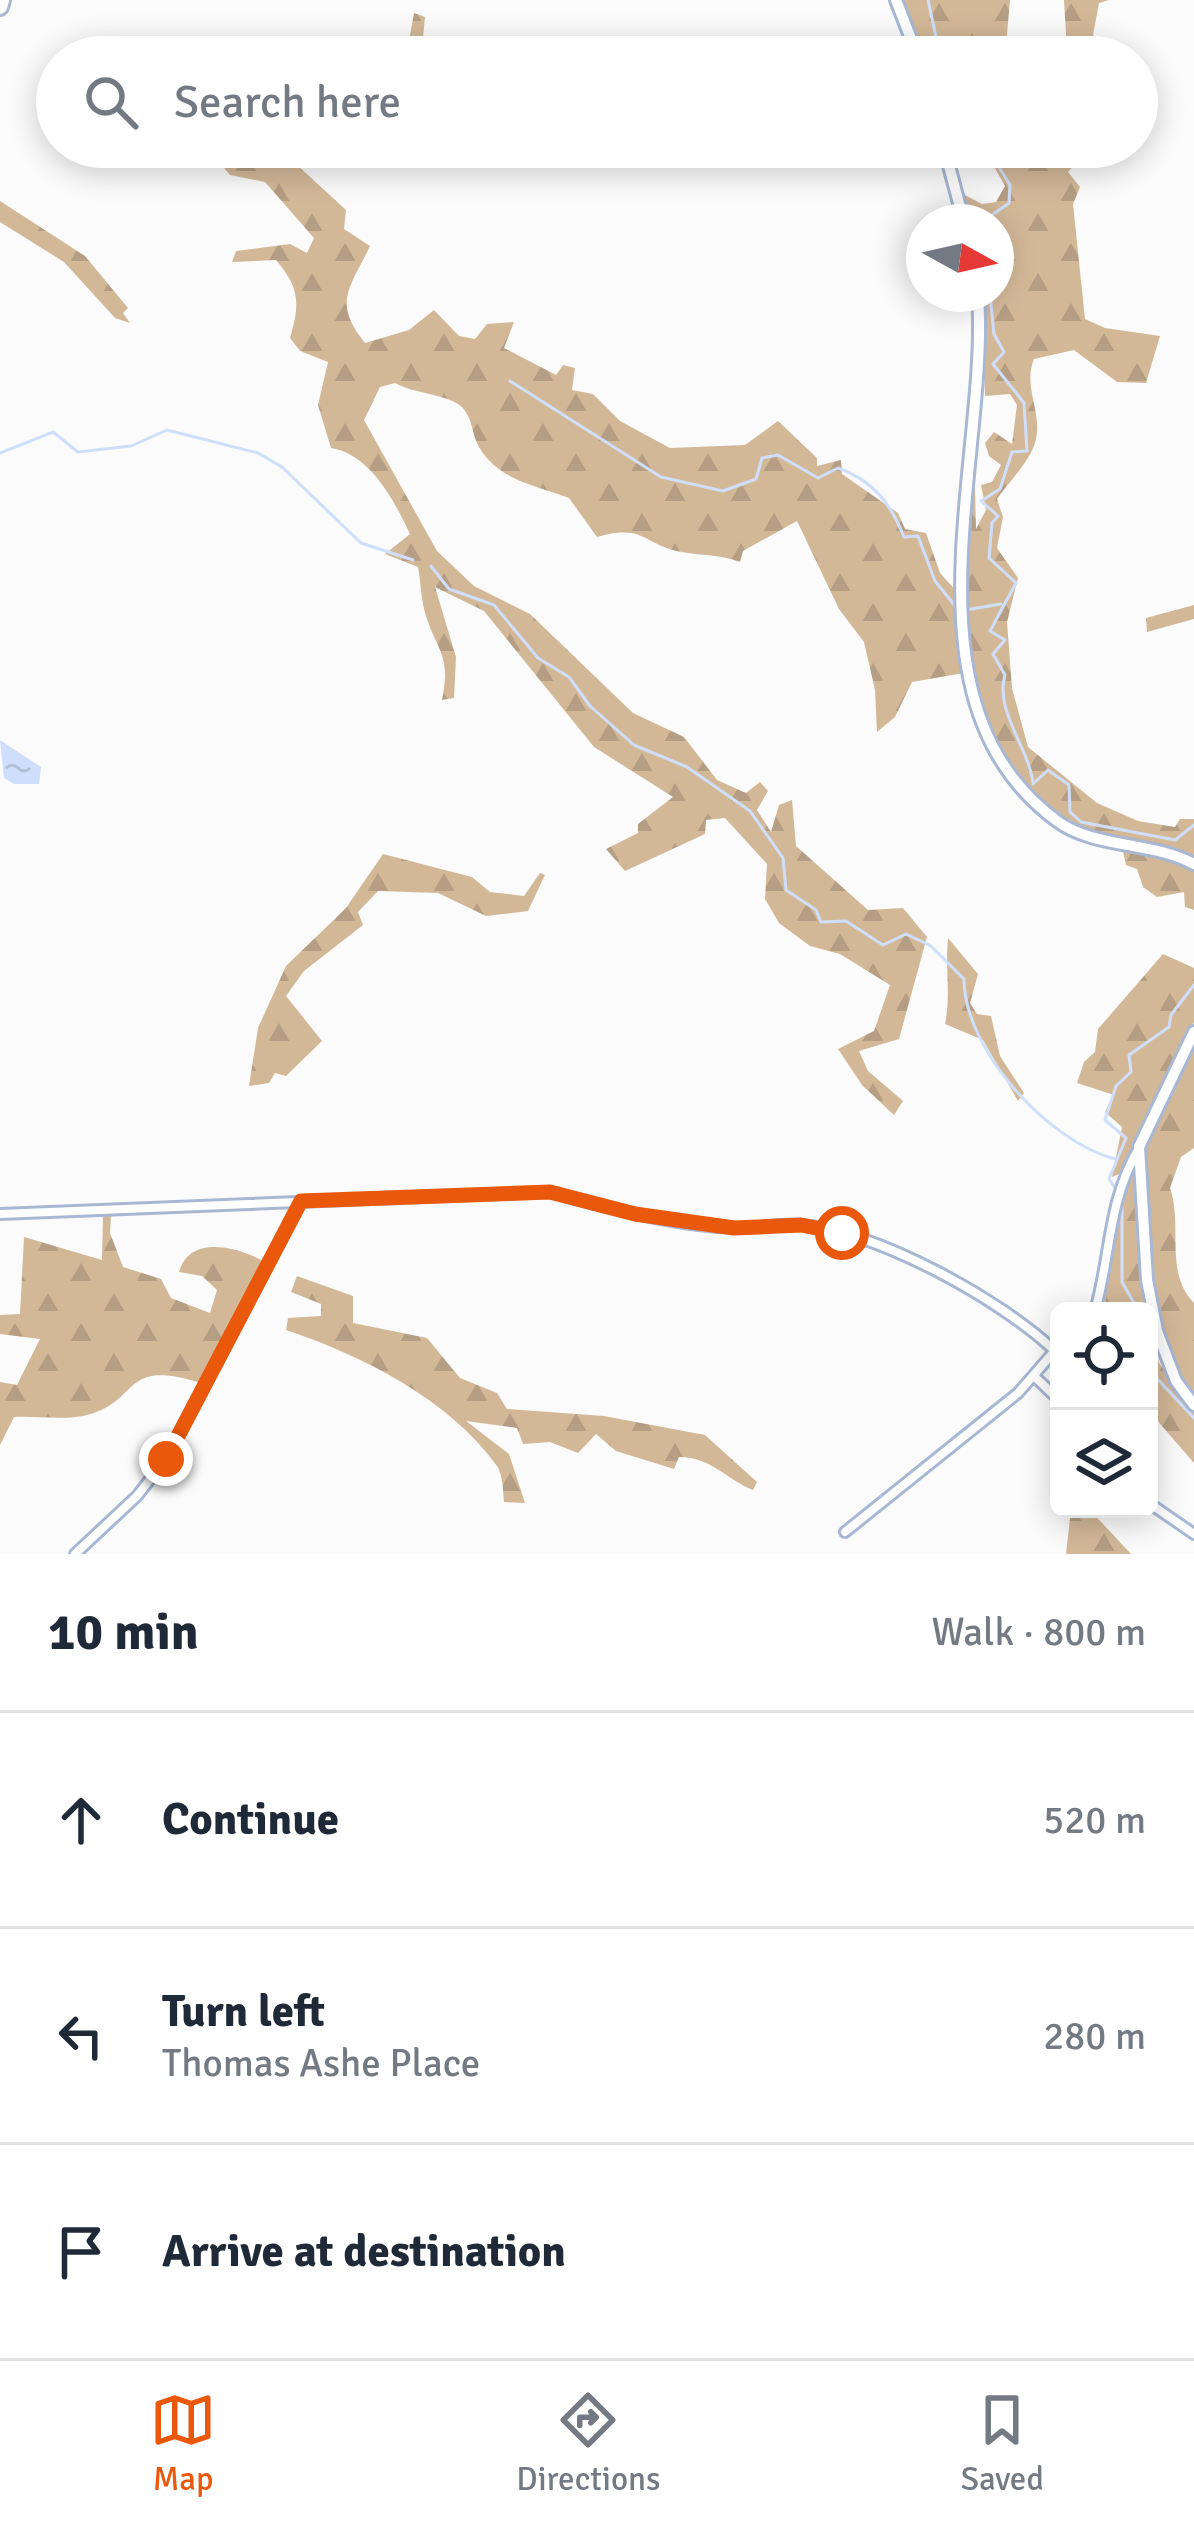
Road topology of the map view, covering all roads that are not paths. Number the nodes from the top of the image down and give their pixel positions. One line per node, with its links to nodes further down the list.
1 (896, 0): 2 (street)
2 (909, 36)
3 (950, 168): 4 (street)
4 (959, 204)
5 (979, 312): 6 (street)
6 (1194, 864)
7 (1194, 1032): 8 (street)
8 (1139, 1147): 11 (street); 16 (street)
9 (301, 1201): 10 (street); 12 (street); 20 (street)
10 (0, 1214)
11 (1096, 1302)
12 (1050, 1343)
13 (1050, 1356): 14 (street)
14 (1034, 1376): 15 (street); 18 (street)
15 (1050, 1391)
16 (1194, 1405)
17 (1158, 1510): 19 (street)
18 (845, 1532)
19 (1194, 1534)
20 (75, 1554)

